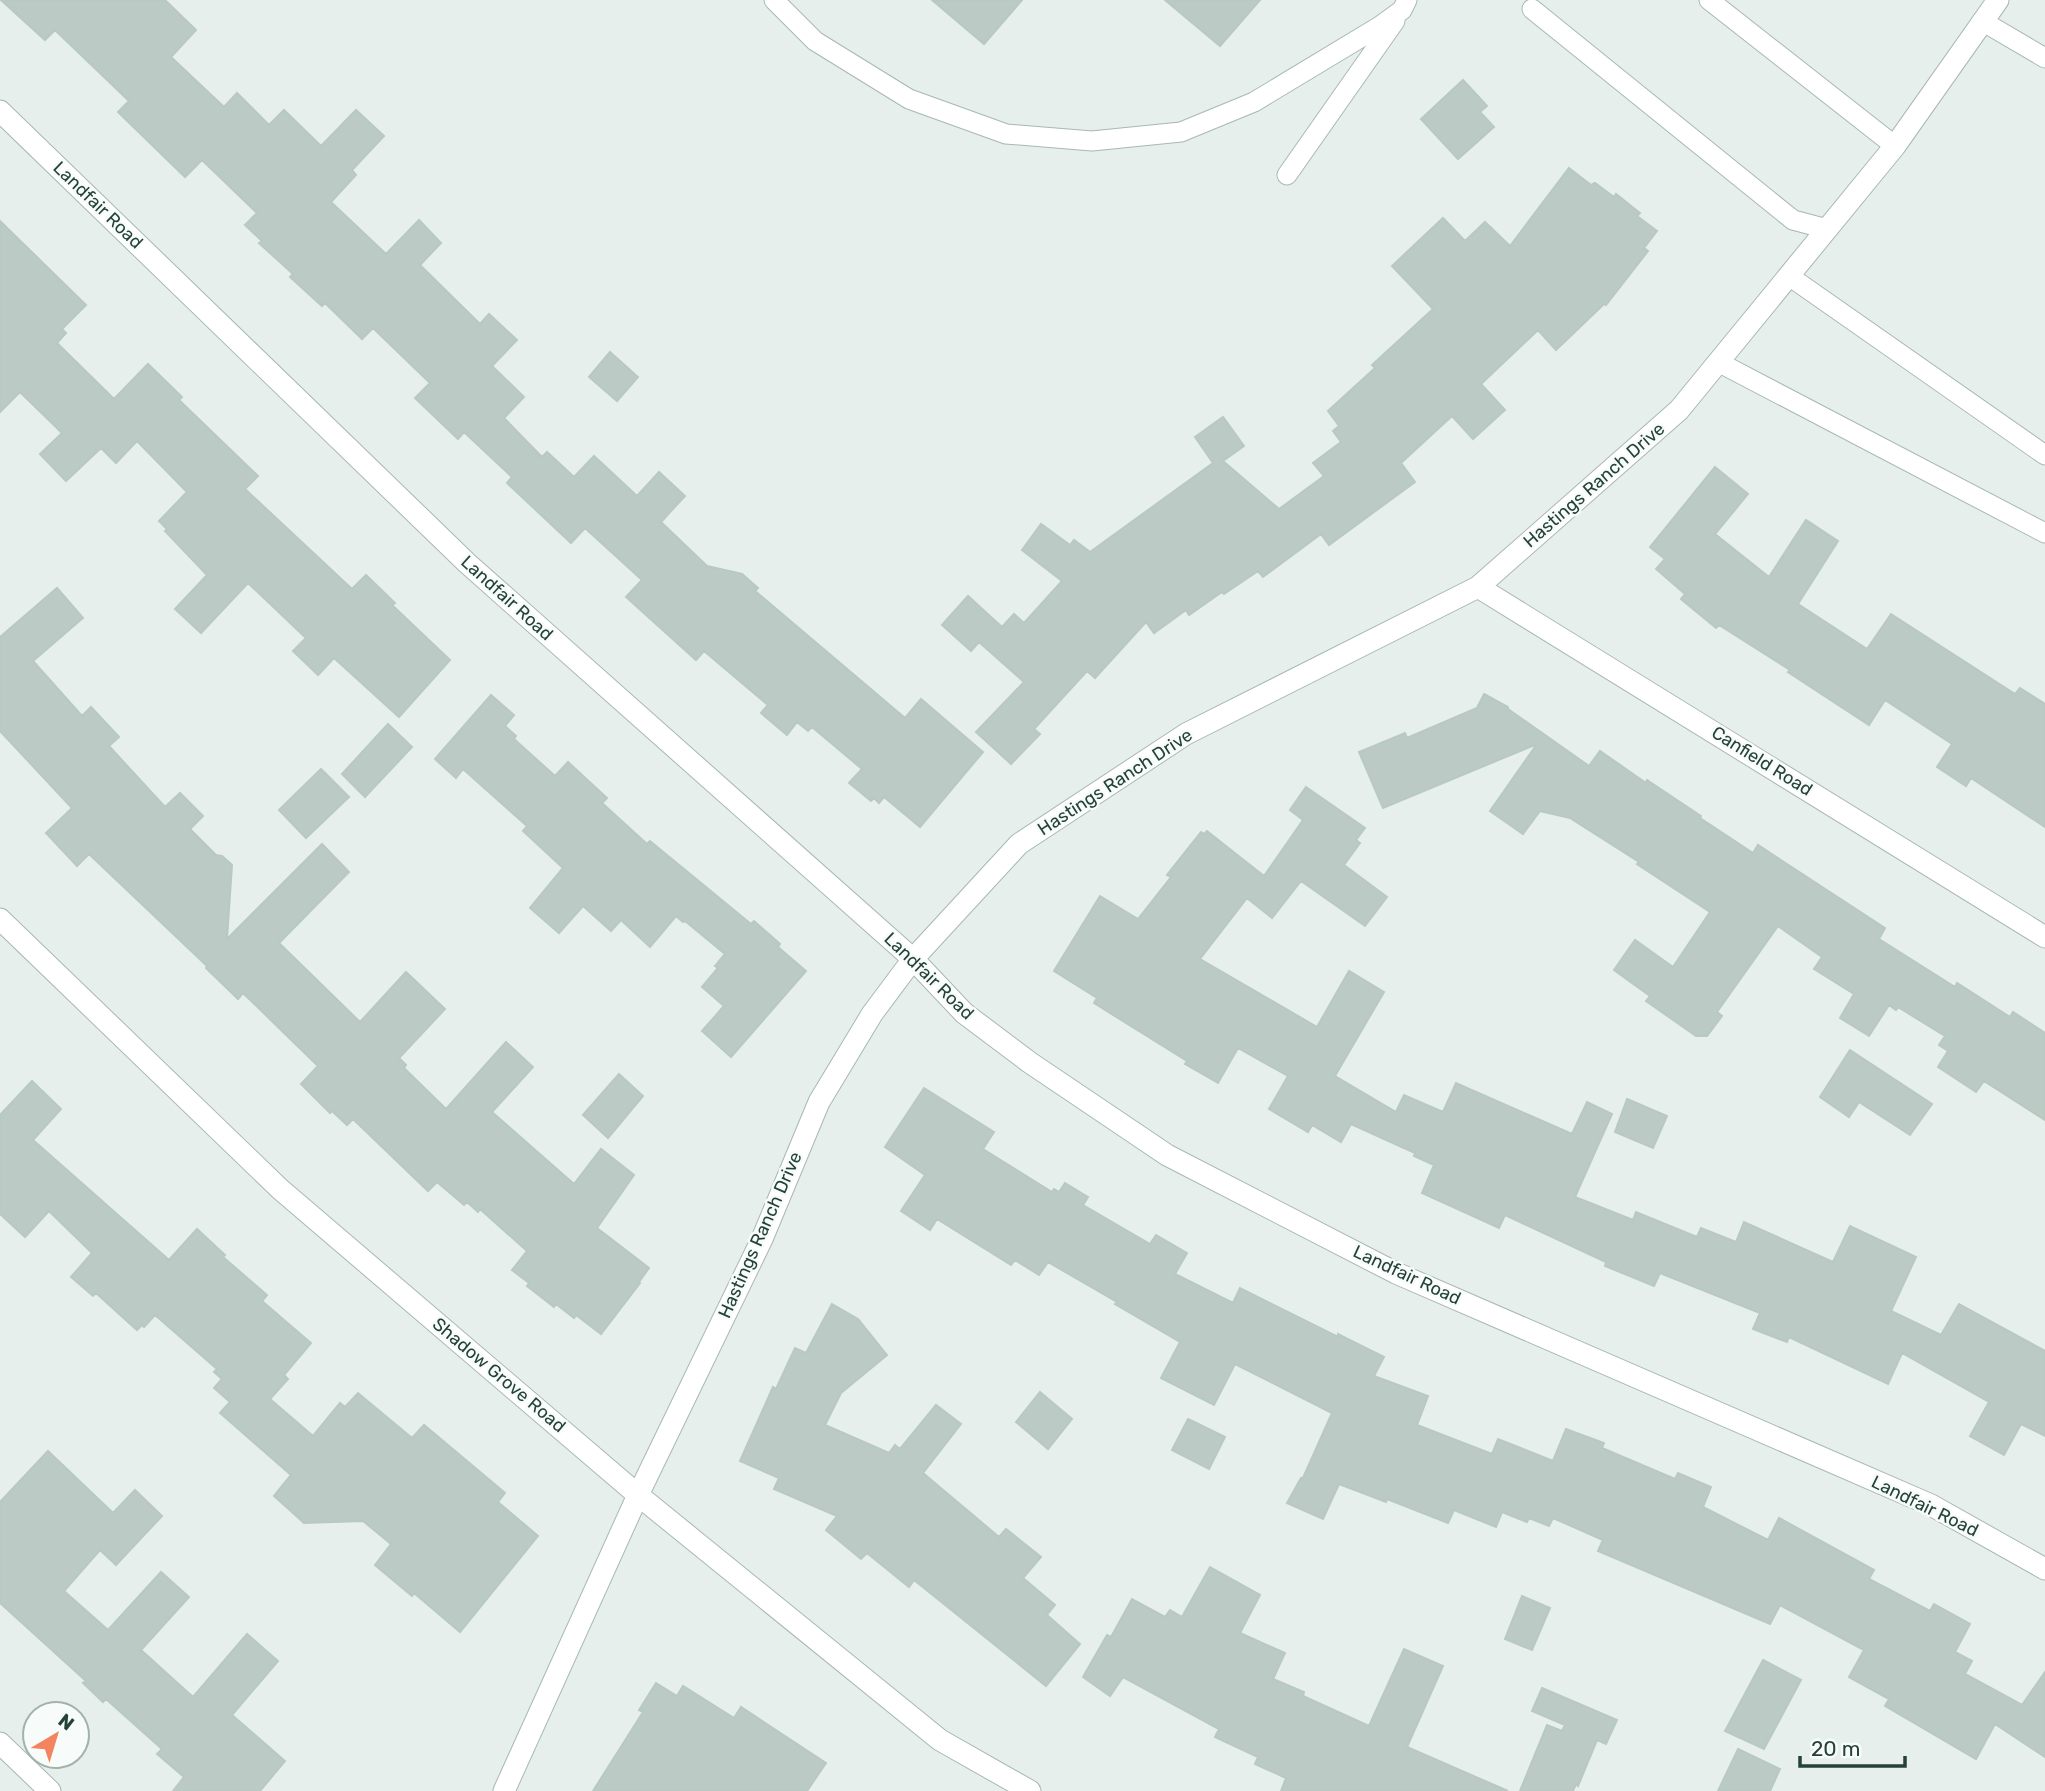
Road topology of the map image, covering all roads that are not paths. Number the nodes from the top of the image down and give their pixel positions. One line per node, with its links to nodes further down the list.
1 (774, 0): 4 (lane)
2 (1709, 0): 9 (lane)
3 (1998, 0): 6 (street, Hastings Ranch Drive)
4 (1409, 4): 10 (lane)
5 (1532, 9): 11 (lane)
6 (1982, 21): 7 (lane); 9 (street, Hastings Ranch Drive)
7 (2045, 58)
8 (0, 111): 19 (street, Landfair Road)
9 (1895, 146): 11 (street, Hastings Ranch Drive)
10 (1287, 175)
11 (1827, 229): 12 (street, Hastings Ranch Drive)
12 (1789, 276): 13 (street, Hastings Ranch Drive); 14 (lane)
13 (1718, 362): 15 (lane); 16 (street, Hastings Ranch Drive)
14 (2045, 455)
15 (2045, 533)
16 (1478, 587): 18 (street, Canfield Road); 19 (street, Hastings Ranch Drive)
17 (0, 919): 20 (street, Shadow Grove Road)
18 (2045, 937)
19 (913, 959): 20 (street, Hastings Ranch Drive); 21 (street, Landfair Road)
20 (638, 1495): 24 (street, Hastings Ranch Drive); 25 (street, Shadow Grove Road)
21 (2045, 1569)
22 (0, 1743): 23 (street)
23 (50, 1791)
24 (504, 1791)
25 (1031, 1791)

